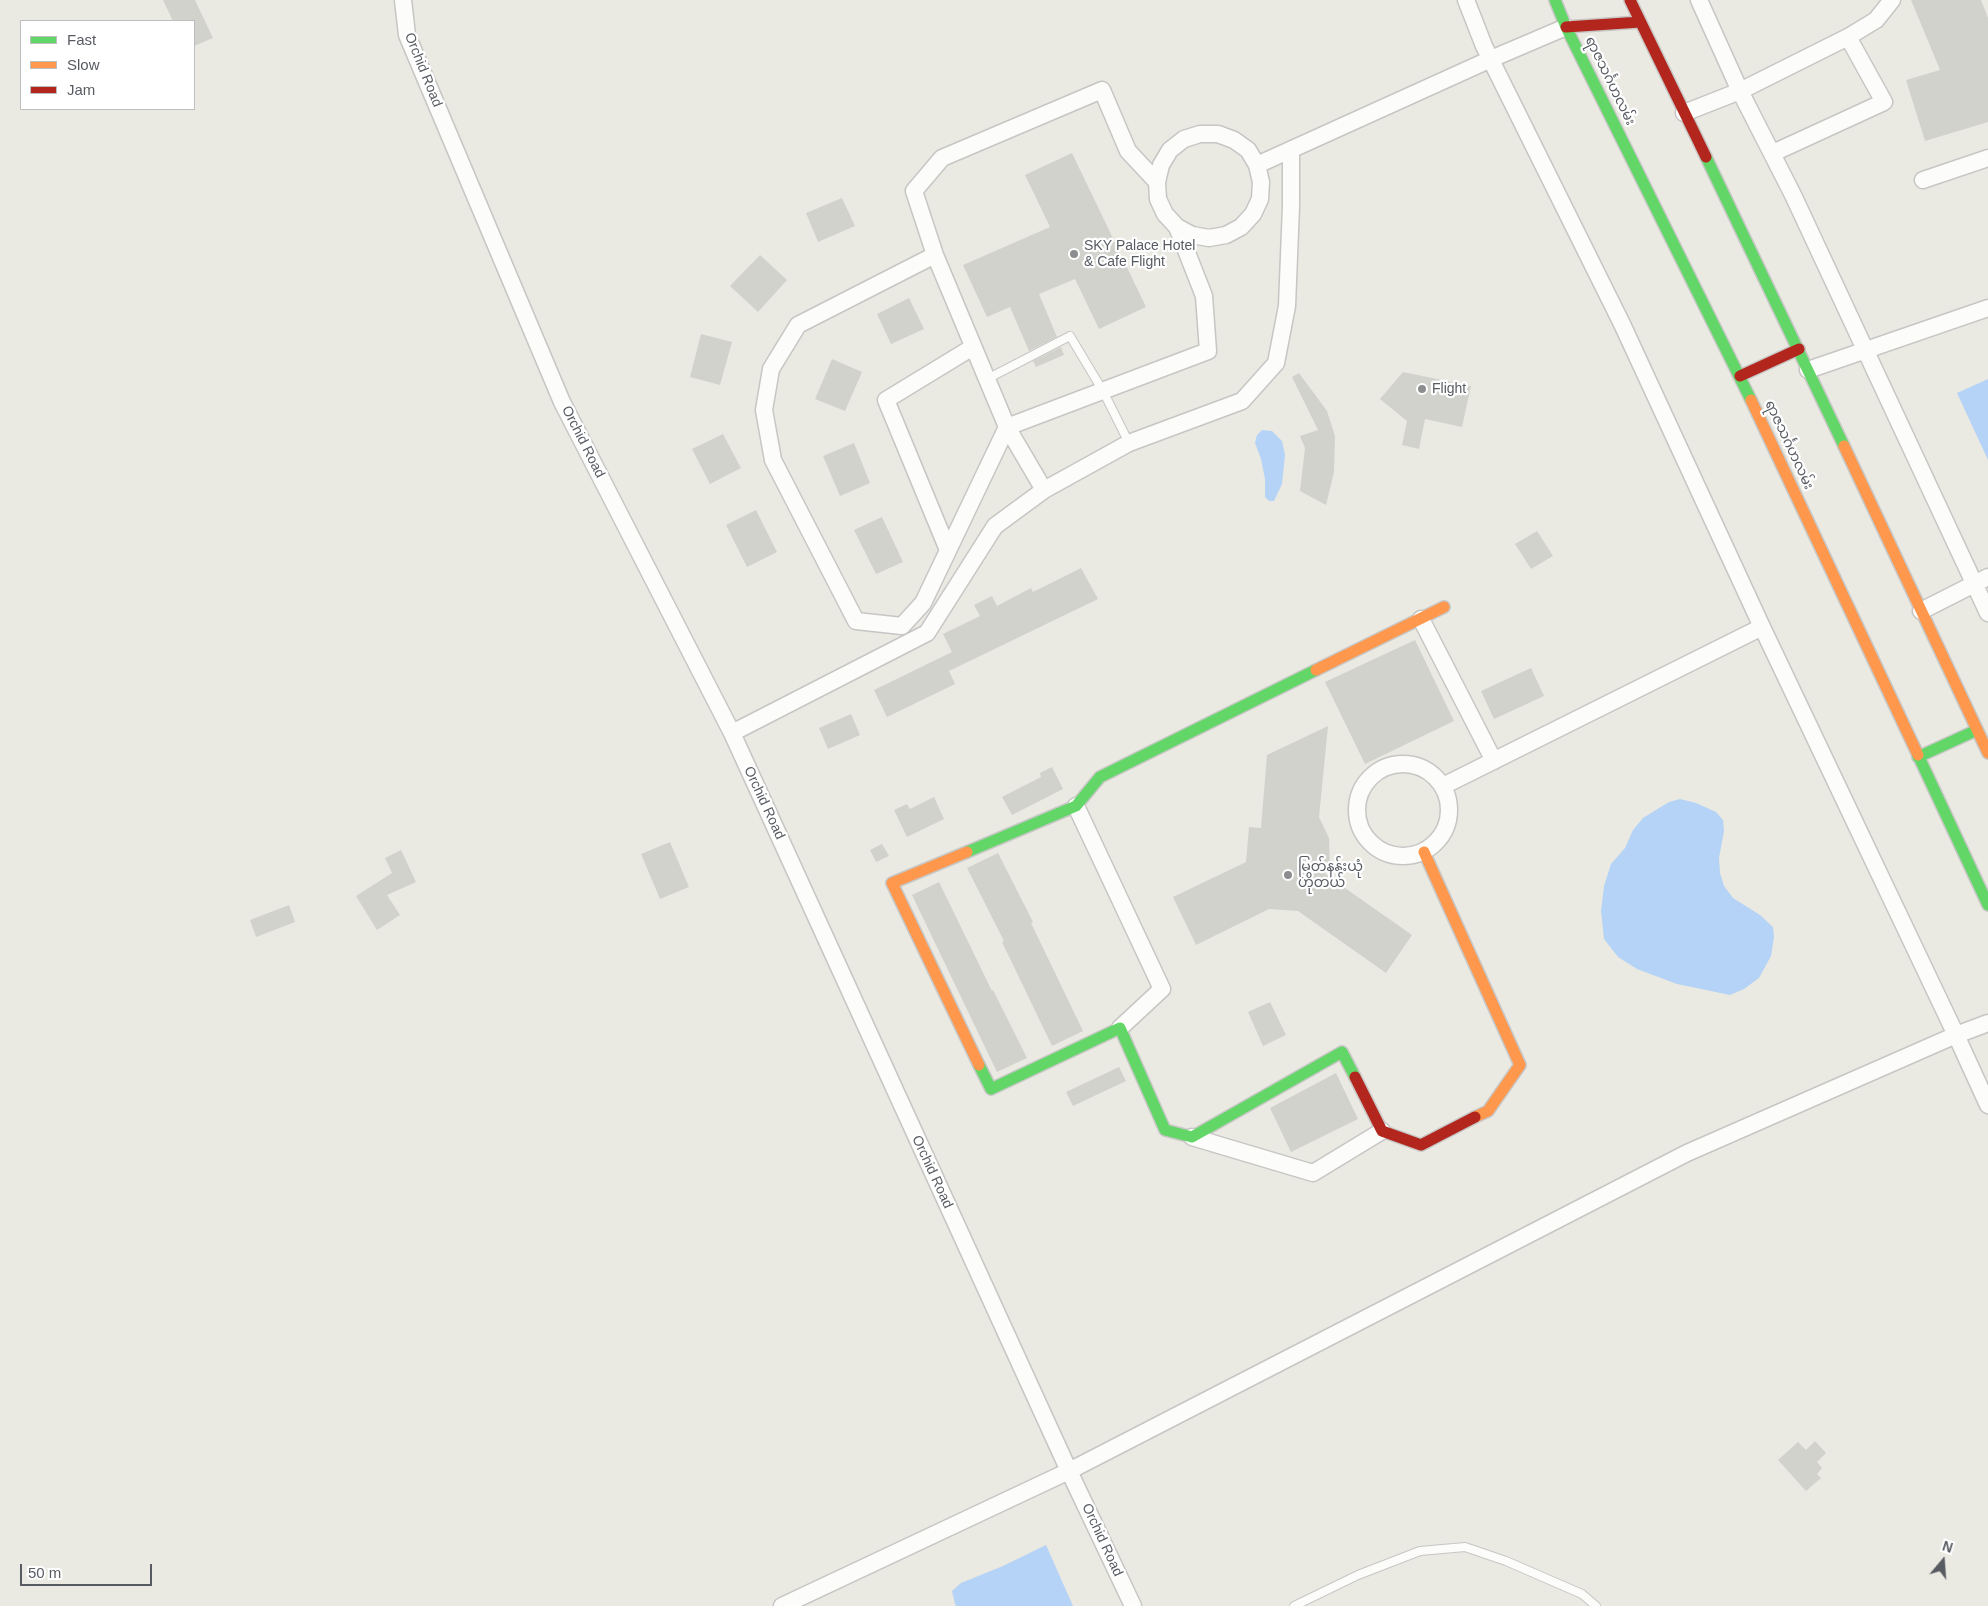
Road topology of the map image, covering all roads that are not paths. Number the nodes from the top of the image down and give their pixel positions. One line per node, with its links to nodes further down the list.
1 (403, 0): 40 (street, Orchid Road)
2 (1466, 0): 10 (street)
3 (1555, 0): 8 (main road, ရာဇသင်္ဂဟလမ်း)
4 (1630, 0): 7 (main road)
5 (1699, 0): 11 (street)
6 (1892, 0): 9 (street)
7 (1640, 22): 8 (main road); 12 (main road)
8 (1566, 27): 10 (street); 26 (main road, ရာဇသင်္ဂဟလမ်း)
9 (1848, 37): 11 (street); 14 (street)
10 (1491, 59): 13 (street); 38 (street)
11 (1740, 90): 12 (street); 14 (street)
12 (1684, 113): 23 (main road)
13 (1291, 150): 16 (street); 30 (street)
14 (1773, 153): 24 (street)
15 (1988, 158): 17 (street)
16 (1258, 165): 18 (street); 19 (street)
17 (1923, 180)
18 (1157, 182): 19 (street); 20 (street)
19 (1177, 227): 28 (street)
20 (935, 255): 22 (street); 32 (street)
21 (1988, 308): 24 (street)
22 (973, 347): 27 (street); 32 (street)
23 (1799, 349): 25 (main road); 26 (main road)
24 (1864, 349): 25 (street); 33 (street)
25 (1808, 370): 35 (main road)
26 (1740, 376): 42 (main road, ရာဇသင်္ဂဟလမ်း)
27 (986, 379): 28 (lane); 29 (street)
28 (1103, 391): 29 (street); 30 (lane)
29 (1007, 427): 31 (street); 32 (street)
30 (1129, 442): 31 (street)
31 (1044, 490): 40 (street)
32 (948, 550)
33 (1981, 580): 35 (street); 36 (street)
34 (1444, 607): 37 (main road)
35 (1922, 611): 39 (main road)
36 (1988, 613)
37 (1421, 619): 43 (street); 45 (main road)
38 (1762, 627): 43 (street); 50 (street)
39 (1977, 730): 41 (main road); 42 (main road)
40 (732, 733): 54 (street, Orchid Road)
41 (1988, 753)
42 (1918, 757): 47 (main road, ရာဇသင်္ဂဟလမ်း)
43 (1494, 761): 44 (street)
44 (1443, 786): 46 (street); 46 (street)
45 (1076, 806): 49 (street); 49 (main road)
46 (1424, 852): 52 (main road)
47 (1988, 905)
48 (1988, 1023): 50 (street)
49 (1120, 1028): 53 (main road)
50 (1956, 1035): 51 (street); 54 (street)
51 (1988, 1105)
52 (1382, 1130): 53 (street); 53 (main road)
53 (1192, 1137)
54 (1069, 1471): 55 (street); 56 (street, Orchid Road)
55 (782, 1606)
56 (1133, 1606)
57 (1294, 1606): 58 (lane)
58 (1596, 1606)

